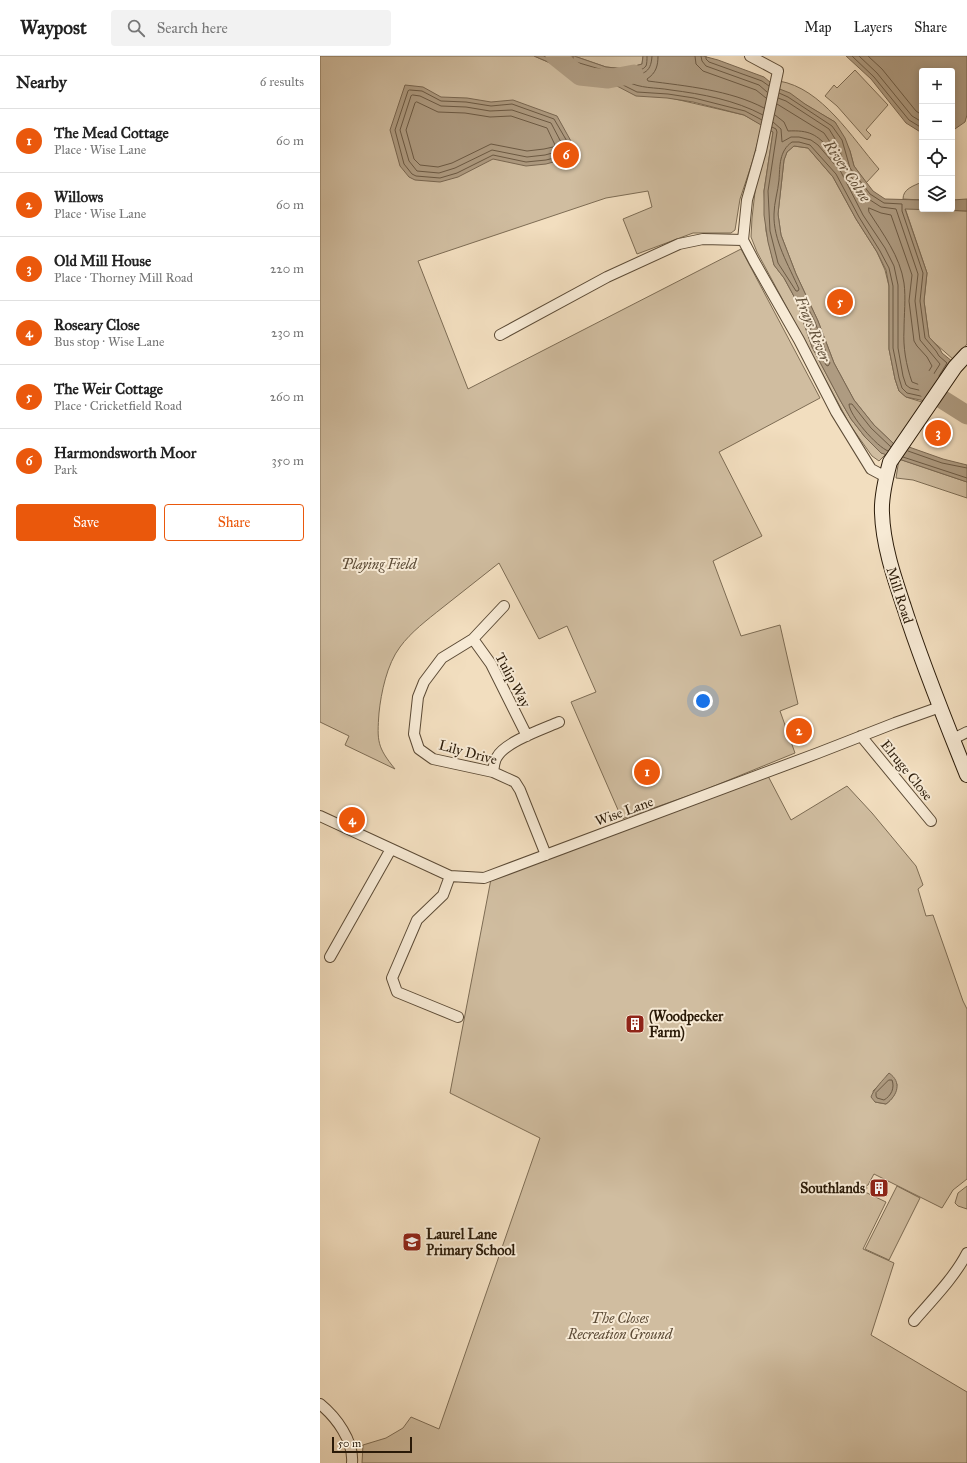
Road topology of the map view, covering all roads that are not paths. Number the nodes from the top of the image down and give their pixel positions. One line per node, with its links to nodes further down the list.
1 (750, 56): 2 (street)
2 (743, 240): 3 (street); 5 (street)
3 (500, 335)
4 (967, 354): 5 (street, Mill Road)
5 (886, 477): 8 (street, Mill Road)
6 (504, 606): 7 (street, Lily Drive)
7 (473, 638): 11 (street, Tulip Way); 14 (street, Lily Drive)
8 (940, 708): 12 (street, Wise Lane); 13 (street, Mill Road)
9 (559, 722): 11 (street)
10 (967, 732): 13 (street)
11 (526, 736): 14 (street)
12 (861, 736): 17 (street, Elruge Close); 19 (street, Wise Lane)
13 (953, 739): 15 (street, Mill Road)
14 (493, 772): 19 (street, Lily Drive)
15 (967, 776)
16 (320, 816): 18 (street, Wise Lane)
17 (931, 821)
18 (391, 849): 20 (street, Wise Lane); 21 (street)
19 (546, 855): 20 (street, Wise Lane)
20 (450, 876): 22 (street)
21 (330, 957)
22 (458, 1017)
23 (967, 1253): 24 (street)
24 (914, 1321)
25 (320, 1404): 26 (street)
26 (352, 1463)

